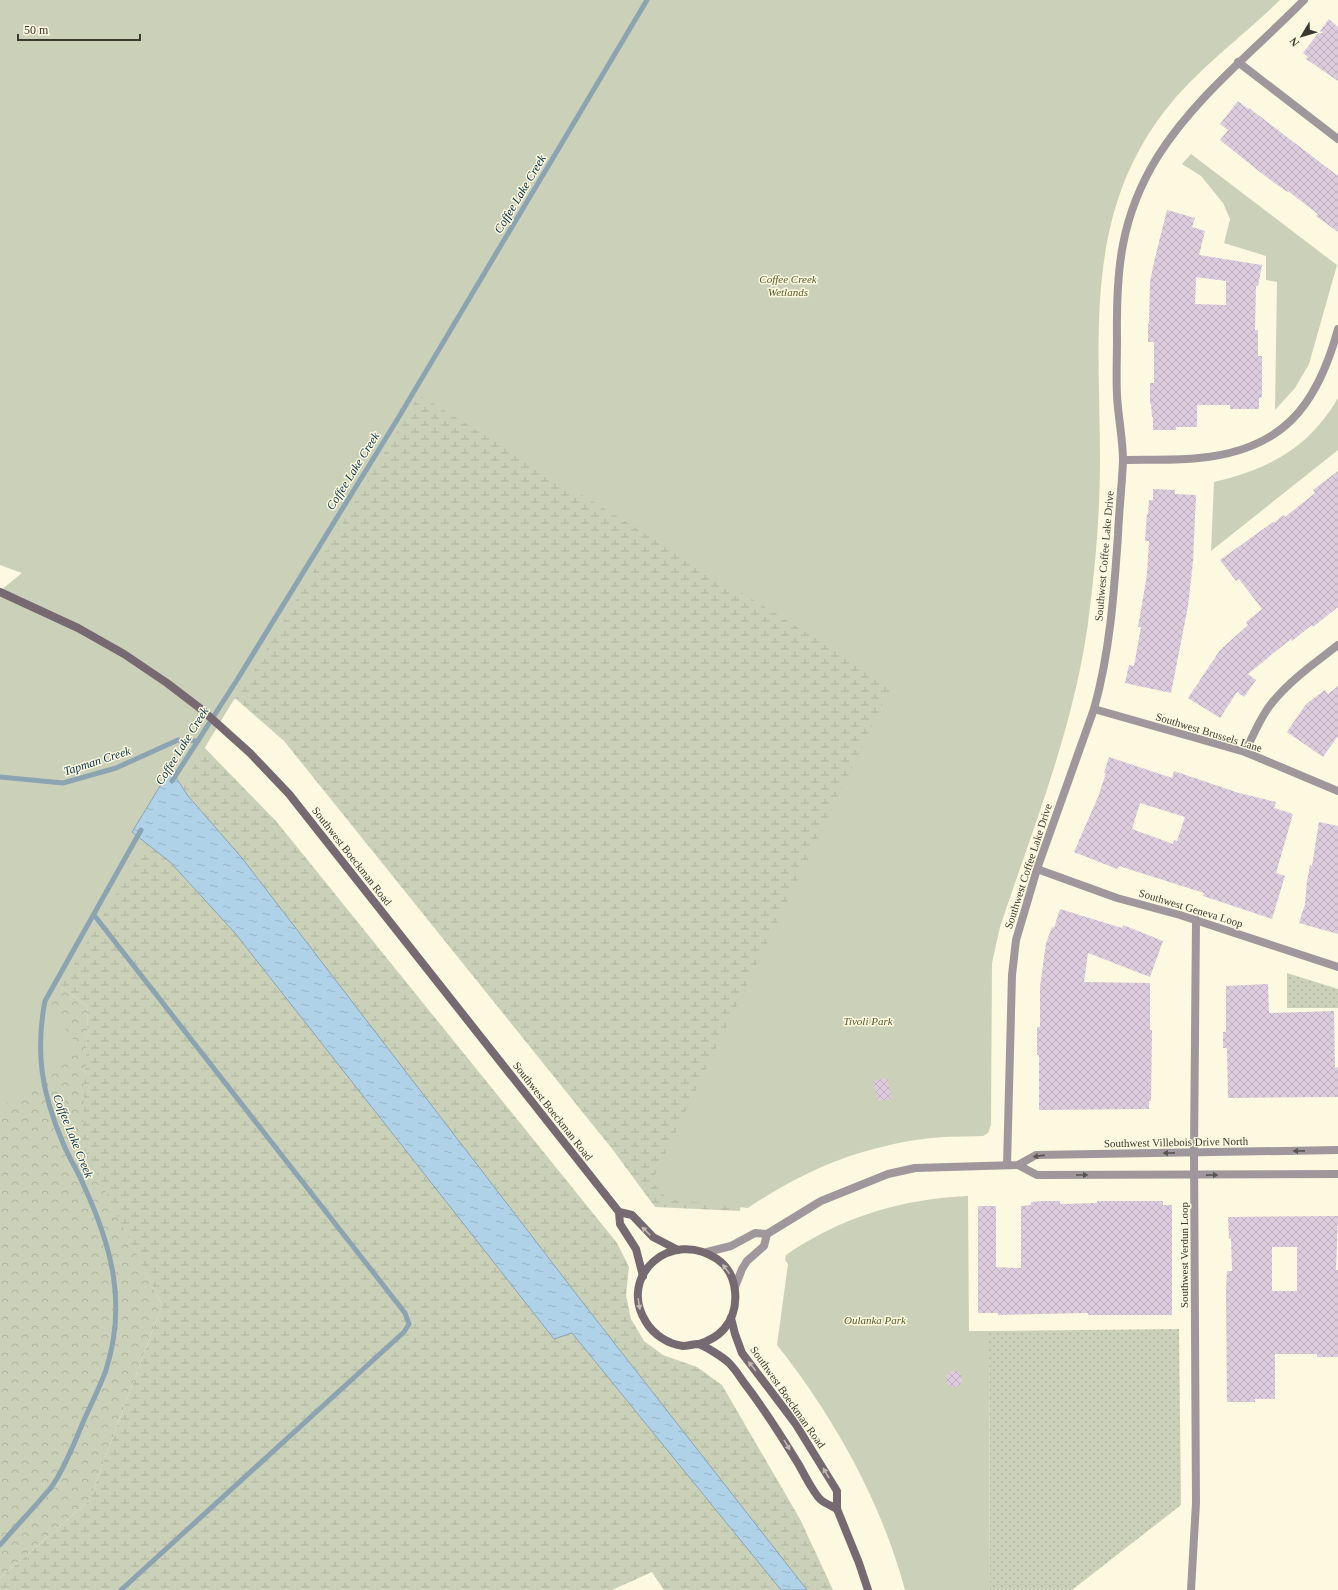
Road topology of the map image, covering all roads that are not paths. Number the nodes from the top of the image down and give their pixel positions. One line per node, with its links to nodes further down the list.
1 (1304, 0): 2 (street, Southwest Coffee Lake Drive)
2 (1238, 62): 3 (street); 5 (street, Southwest Coffee Lake Drive)
3 (1338, 139)
4 (1338, 329): 5 (street)
5 (1123, 460): 8 (street, Southwest Coffee Lake Drive)
6 (0, 592): 20 (main road, Southwest Boeckman Road)
7 (1338, 645): 9 (street)
8 (1094, 709): 9 (street, Southwest Brussels Lane); 11 (street, Southwest Coffee Lake Drive)
9 (1245, 752): 10 (street, Southwest Brussels Lane)
10 (1338, 790)
11 (1037, 869): 12 (street, Southwest Geneva Loop); 17 (street, Southwest Coffee Lake Drive)
12 (1196, 920): 13 (street, Southwest Geneva Loop); 15 (street, Southwest Verdun Loop)
13 (1338, 967)
14 (1338, 1150): 15 (street, Southwest Villebois Drive North, one-way to 15)
15 (1194, 1153): 16 (street, Southwest Villebois Drive North, one-way to 16); 19 (street, Southwest Verdun Loop)
16 (1018, 1165): 17 (street, Southwest Villebois Drive North); 19 (street, one-way to 19)
17 (1007, 1166): 21 (street, Southwest Villebois Drive North)
18 (1338, 1174): 19 (street, one-way to 18)
19 (1194, 1175): 30 (street, Southwest Verdun Loop)
20 (619, 1212): 22 (main road, Southwest Boeckman Road, one-way to 20); 24 (main road, Southwest Boeckman Road)
21 (767, 1234): 23 (street, Southwest Villebois Drive North); 25 (street)
22 (676, 1249): 23 (main road, Southwest Boeckman Road); 24 (main road, Southwest Boeckman Road)
23 (707, 1252): 25 (main road, Southwest Boeckman Road, one-way to 23)
24 (643, 1276): 27 (main road, Southwest Boeckman Road, one-way to 27)
25 (735, 1287): 26 (main road, Southwest Boeckman Road)
26 (731, 1318): 27 (main road, Southwest Boeckman Road); 28 (main road, Southwest Boeckman Road, one-way to 26)
27 (699, 1344): 28 (main road, one-way to 28)
28 (838, 1509): 29 (main road, Southwest Boeckman Road)
29 (868, 1590)
30 (1191, 1590)

